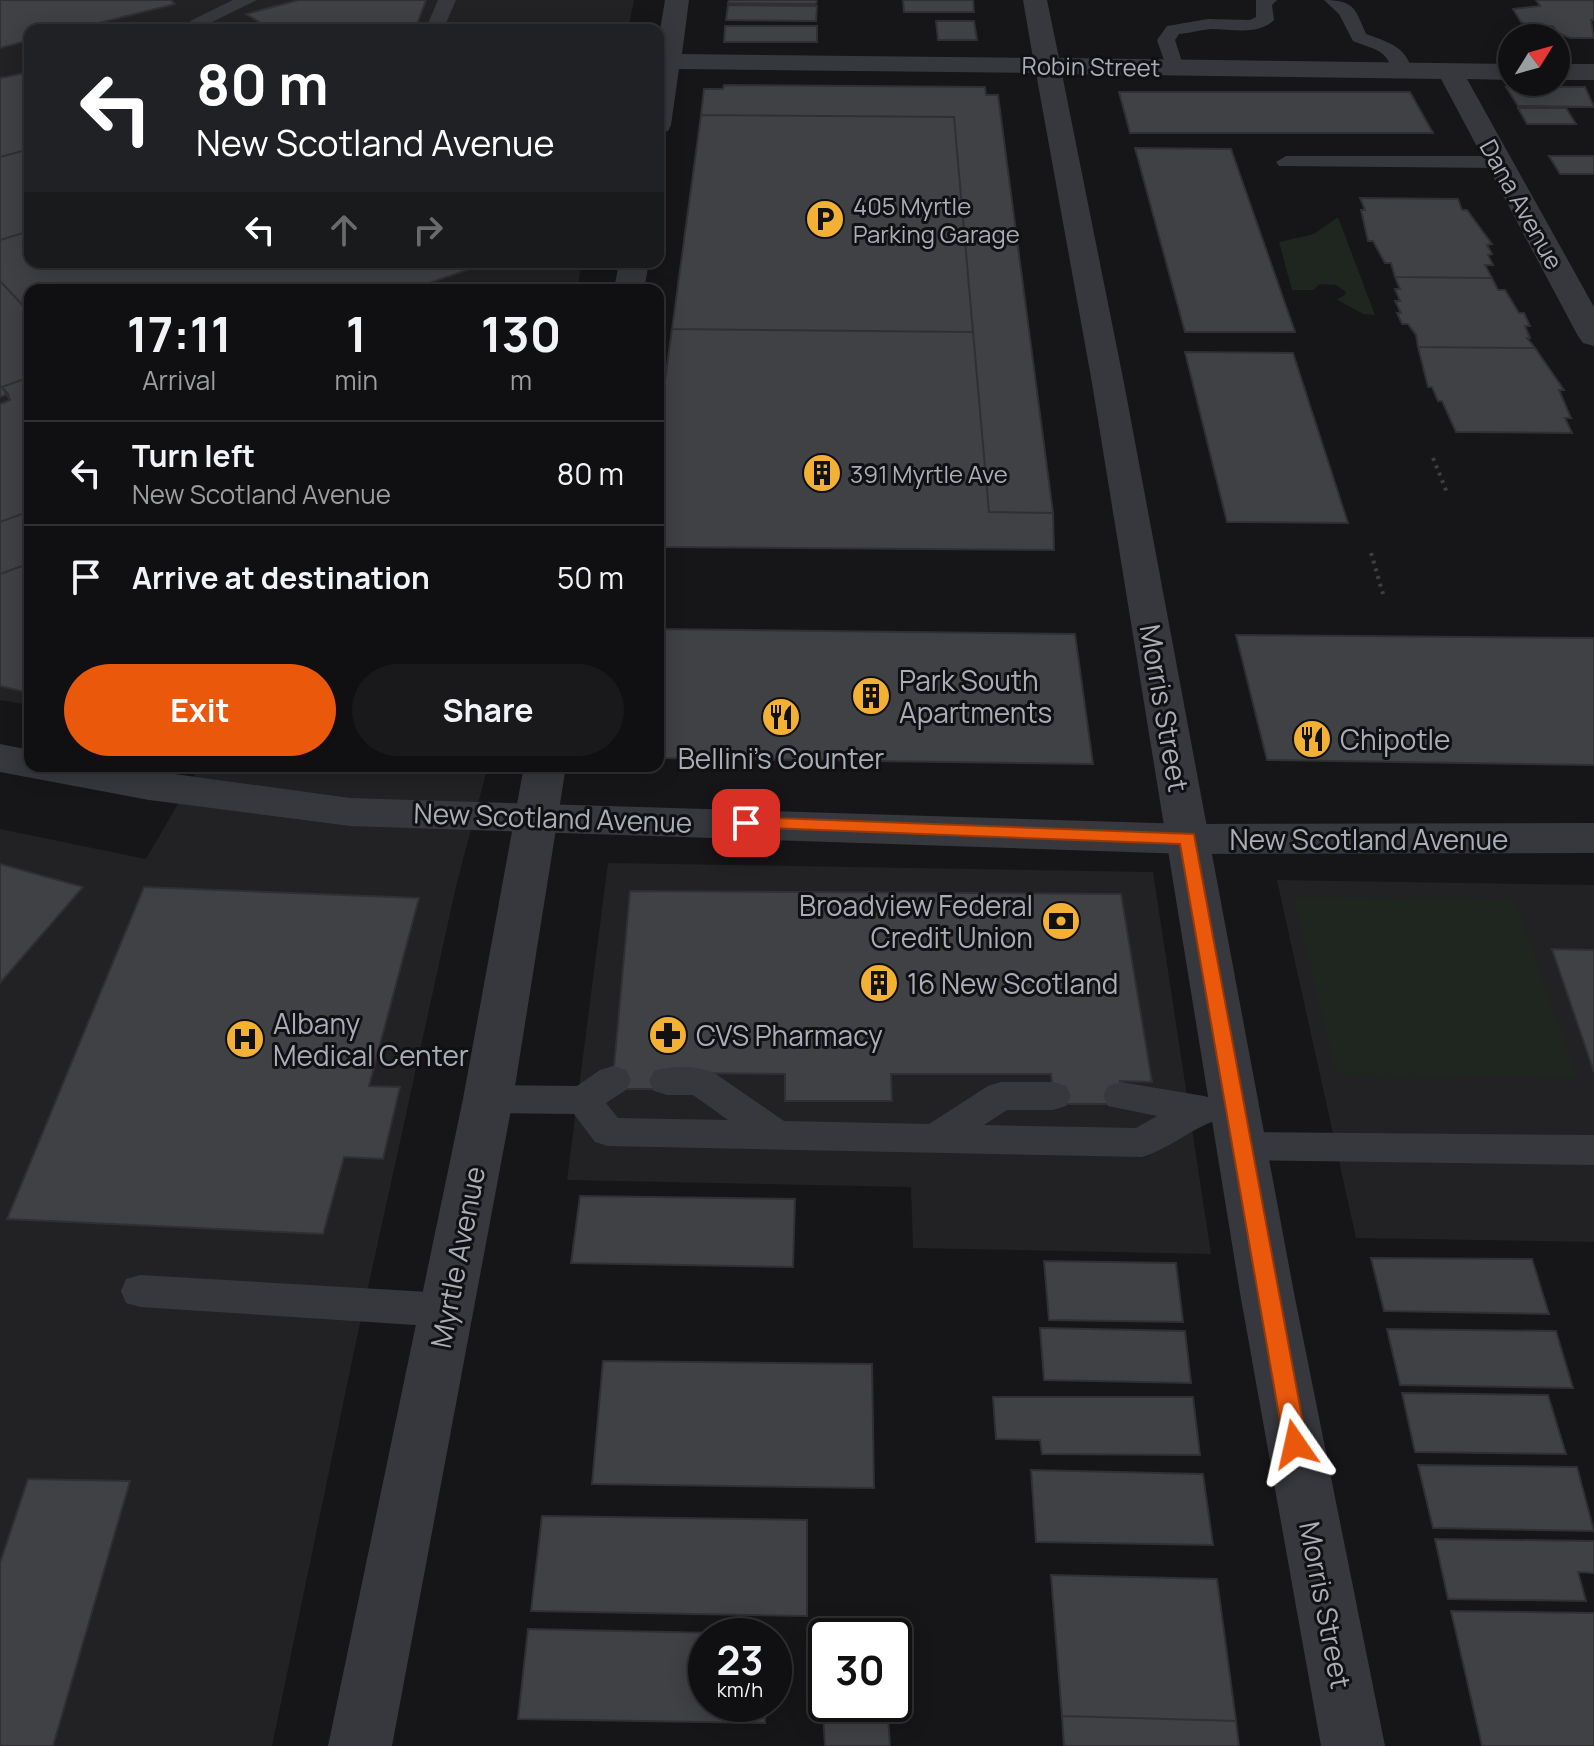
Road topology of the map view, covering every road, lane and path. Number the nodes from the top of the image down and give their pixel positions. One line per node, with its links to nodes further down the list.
1 (248, 0): 7 (lane)
2 (447, 0): 8 (lane)
3 (677, 0): 9 (street)
4 (1035, 0): 10 (street, Morris Street)
5 (1268, 0): 11 (lane)
6 (1333, 0): 12 (lane)
7 (204, 24)
8 (437, 24)
9 (669, 61): 10 (street, Robin Street); 17 (street)
10 (1047, 66): 11 (street, Robin Street); 30 (street, Morris Street)
11 (1175, 68): 12 (street, Robin Street)
12 (1403, 71): 13 (street, Robin Street)
13 (1450, 71): 14 (street, Robin Street); 19 (street, Dana Avenue)
14 (1498, 72)
15 (1570, 72): 16 (street)
16 (1594, 72)
17 (664, 90)
18 (1286, 162): 19 (lane)
19 (1499, 162): 20 (street, Dana Avenue)
20 (1594, 336)
21 (1433, 458): 22 (path)
22 (1448, 495)
23 (1371, 553): 24 (path)
24 (1383, 594)
25 (0, 758): 26 (street)
26 (24, 763)
27 (75, 772): 28 (street, New Scotland Avenue)
28 (541, 791): 30 (street, New Scotland Avenue); 35 (street, Myrtle Avenue)
29 (1594, 838): 30 (street, New Scotland Avenue)
30 (1188, 839): 37 (street, Morris Street)
31 (613, 1080): 36 (lane)
32 (667, 1081): 38 (lane)
33 (1053, 1096): 39 (lane)
34 (1121, 1096): 37 (lane)
35 (488, 1099): 36 (lane); 42 (street, Myrtle Avenue)
36 (584, 1100): 38 (lane)
37 (1224, 1122): 39 (lane); 40 (lane); 44 (street, Morris Street)
38 (774, 1133): 39 (lane)
39 (936, 1138)
40 (1594, 1150)
41 (140, 1291): 42 (lane)
42 (446, 1310): 43 (street, Myrtle Avenue)
43 (360, 1746)
44 (1353, 1746)

